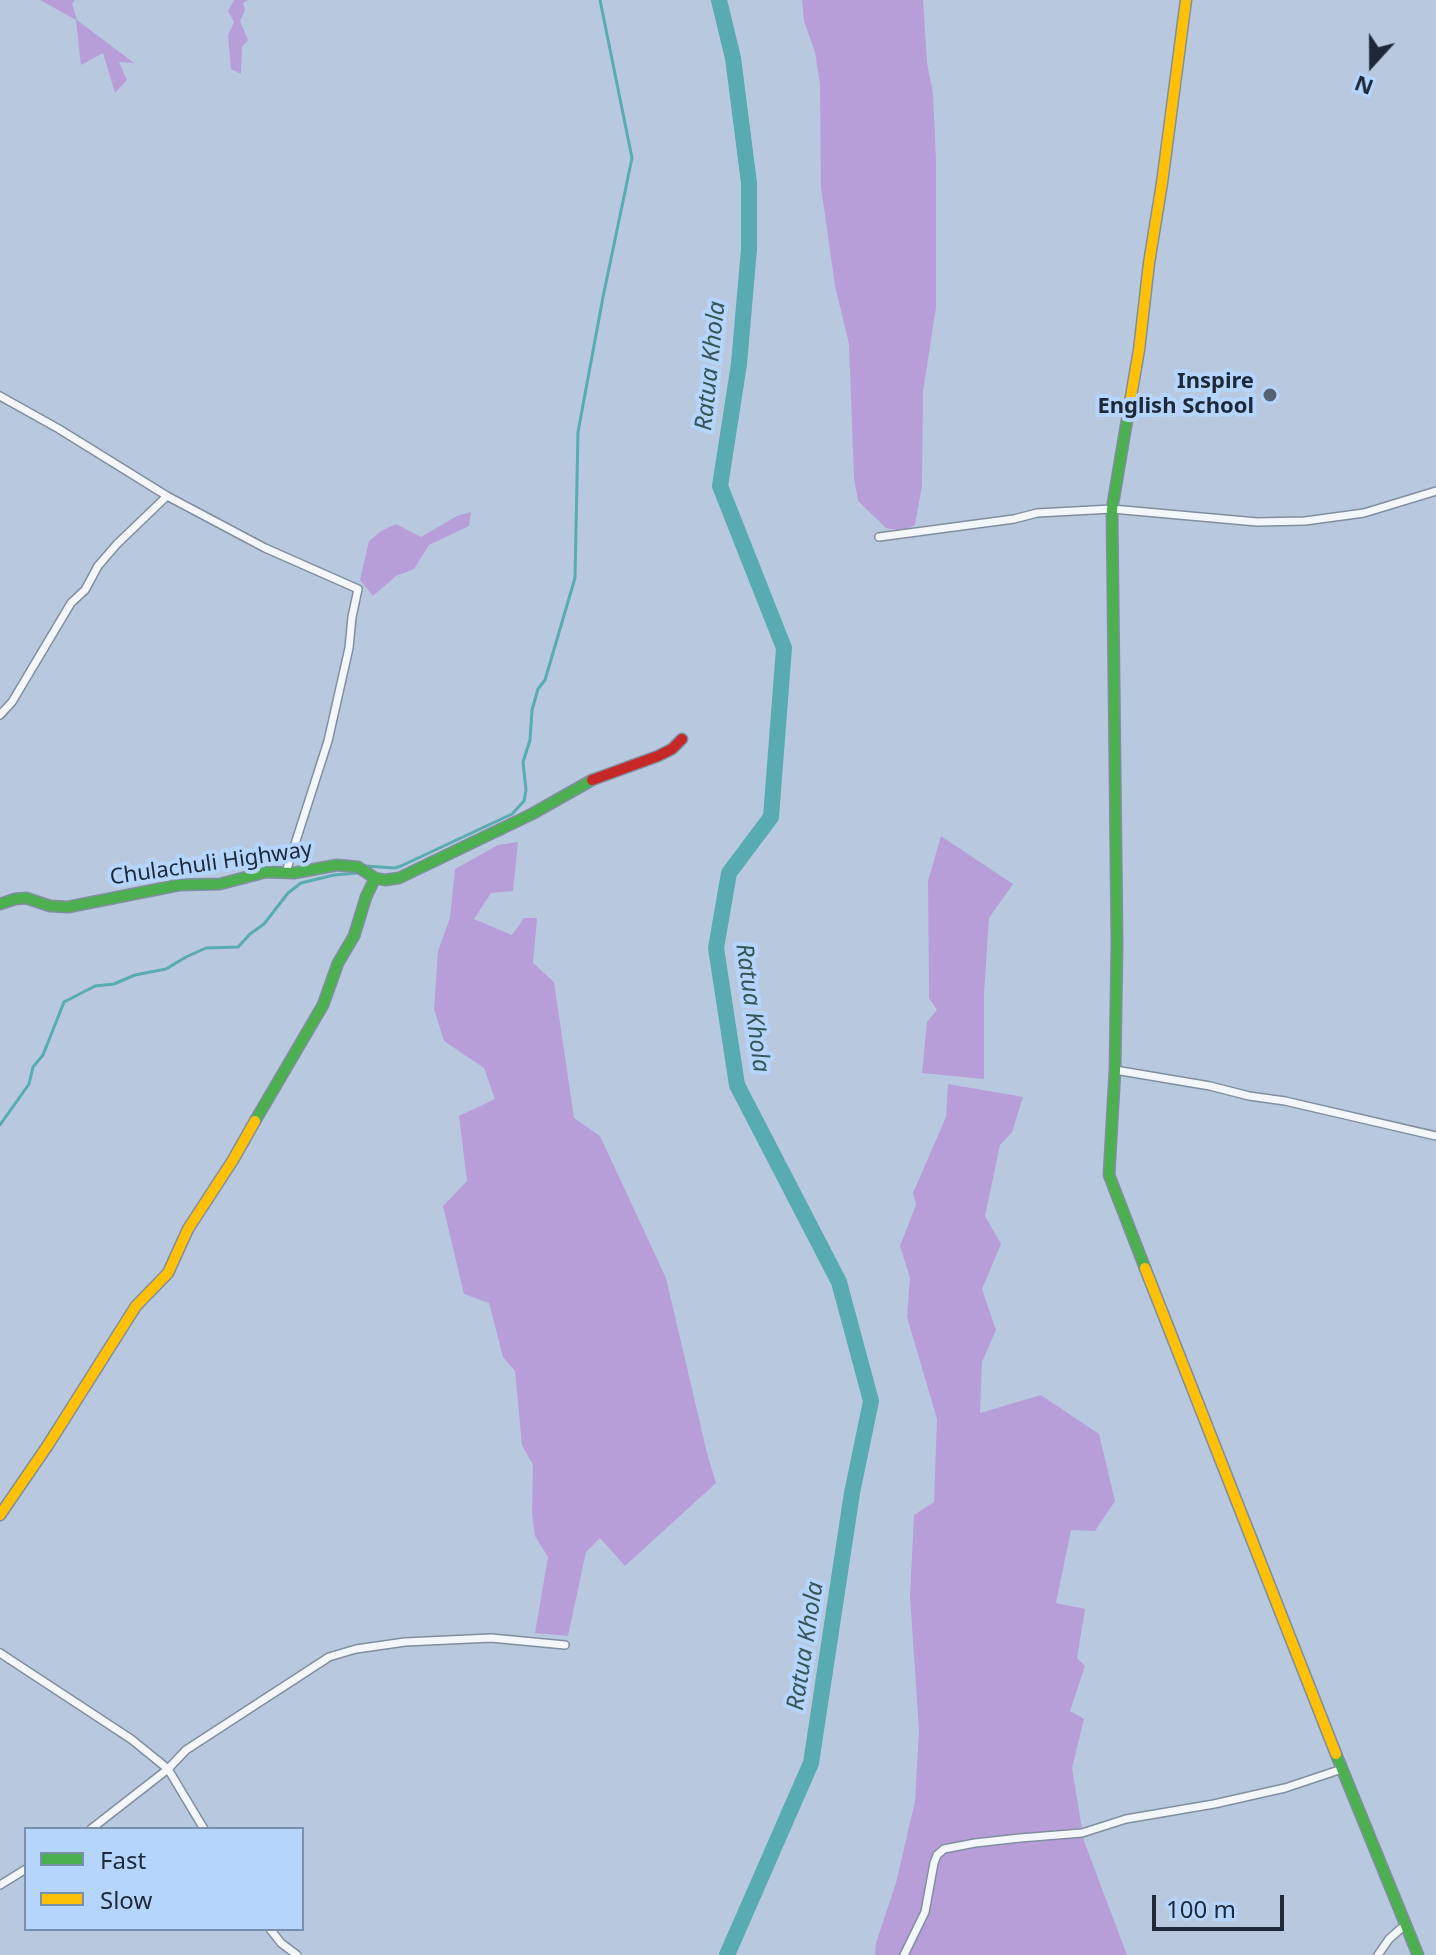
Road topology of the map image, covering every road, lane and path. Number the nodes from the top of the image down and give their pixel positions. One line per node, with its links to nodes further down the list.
1 (1186, 0): 6 (street)
2 (0, 396): 5 (street)
3 (1436, 479): 4 (street)
4 (1435, 491): 6 (street)
5 (167, 496): 8 (street); 10 (street)
6 (1112, 509): 7 (street); 13 (street)
7 (879, 537)
8 (0, 715)
9 (682, 739): 11 (street, Chulachuli Highway)
10 (286, 872): 11 (street, Chulachuli Highway); 12 (street, Chulachuli Highway)
11 (375, 878): 15 (street)
12 (0, 904)
13 (1115, 1070): 14 (street); 19 (street)
14 (1436, 1136)
15 (0, 1515)
16 (565, 1645): 18 (street)
17 (0, 1653): 18 (street)
18 (168, 1769): 20 (street); 21 (street)
19 (1342, 1769): 24 (street); 27 (street)
20 (94, 1827)
21 (203, 1827)
22 (24, 1870): 23 (street)
23 (0, 1885)
24 (1405, 1925): 28 (street); 29 (street)
25 (272, 1931): 26 (street)
26 (293, 1954)
27 (904, 1955)
28 (1378, 1955)
29 (1418, 1955)

